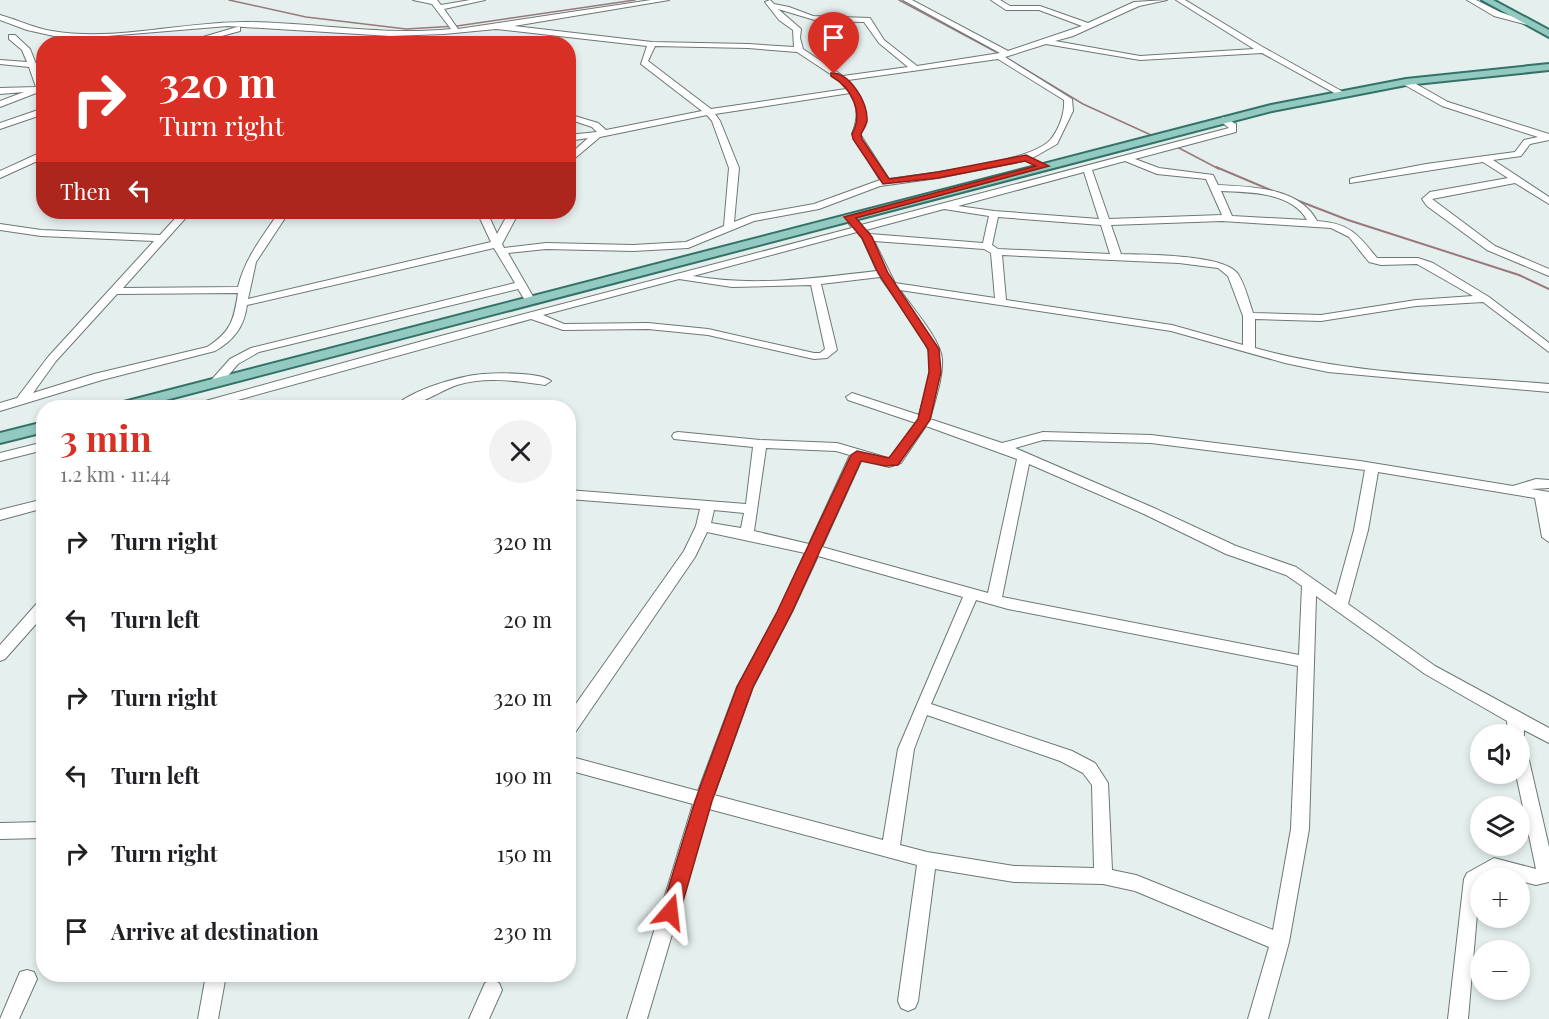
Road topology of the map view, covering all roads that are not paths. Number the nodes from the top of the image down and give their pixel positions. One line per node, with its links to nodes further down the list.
1 (417, 0): 11 (street)
2 (481, 0): 11 (street)
3 (664, 0): 18 (street)
4 (907, 0): 34 (street)
5 (995, 0): 17 (street)
6 (1163, 0): 17 (street)
7 (1180, 0): 33 (street)
8 (1471, 0): 15 (street)
9 (1486, 0): 15 (main road)
10 (1502, 0): 19 (main road)
11 (436, 3): 20 (street)
12 (770, 3): 14 (street); 23 (street)
13 (0, 17): 21 (street)
14 (825, 20): 23 (street); 40 (street)
15 (1528, 23): 25 (main road)
16 (255, 25): 22 (street); 24 (street); 27 (street)
17 (1087, 25): 30 (street)
18 (491, 26): 20 (street); 31 (street)
19 (1549, 26)
20 (453, 28): 24 (street)
21 (32, 31): 22 (street); 28 (street)
22 (134, 31): 26 (street)
23 (798, 33): 32 (street)
24 (415, 34)
25 (1549, 34)
26 (126, 36)
27 (213, 36)
28 (12, 37): 29 (street); 38 (street)
29 (0, 39)
30 (1046, 41): 33 (street); 34 (street)
31 (652, 44): 32 (street); 50 (street)
32 (799, 50): 42 (street)
33 (1263, 51): 48 (street)
34 (1002, 55): 40 (street); 60 (street)
35 (1549, 56): 39 (main road)
36 (1549, 60): 39 (main road)
37 (0, 62): 38 (street)
38 (31, 65): 41 (street)
39 (1543, 66): 43 (main road)
40 (916, 69): 42 (street)
41 (36, 75)
42 (841, 79): 46 (street)
43 (1406, 82): 48 (main road); 57 (street)
44 (36, 88): 47 (street)
45 (36, 90): 49 (street)
46 (852, 90): 50 (street); 69 (street)
47 (0, 91)
48 (1341, 93): 53 (main road)
49 (0, 104)
50 (709, 112): 55 (street); 82 (street)
51 (36, 114): 54 (street)
52 (576, 119): 55 (street)
53 (1223, 120): 61 (street); 63 (main road)
54 (0, 126)
55 (601, 135): 56 (street); 58 (street)
56 (576, 137)
57 (1548, 137): 62 (street)
58 (576, 155)
59 (36, 158): 65 (street)
60 (1026, 158): 63 (street); 69 (street)
61 (1125, 158): 64 (street); 70 (street)
62 (1485, 159): 67 (street); 68 (street)
63 (1044, 166): 66 (street); 74 (main road)
64 (1087, 168): 66 (street); 80 (street)
65 (0, 174)
66 (1060, 175): 72 (street)
67 (1515, 180): 71 (street); 91 (street)
68 (1353, 181)
69 (886, 182): 82 (street)
70 (1216, 188): 79 (street); 81 (street)
71 (1549, 201)
72 (942, 206): 73 (street); 84 (street)
73 (994, 214): 80 (street); 88 (street)
74 (849, 217): 84 (street); 99 (main road)
75 (179, 219): 86 (street)
76 (279, 219): 96 (street)
77 (486, 219): 87 (street)
78 (511, 219): 87 (street)
79 (1229, 219): 80 (street); 81 (street)
80 (1105, 222): 89 (street)
81 (1313, 223): 98 (street)
82 (729, 226): 87 (street)
83 (0, 227): 86 (street)
84 (858, 228): 85 (street); 92 (street)
85 (867, 237): 88 (street); 90 (street)
86 (160, 238): 97 (street)
87 (500, 247): 94 (street); 101 (street)
88 (992, 249): 89 (street); 100 (street)
89 (1117, 258): 103 (street)
90 (883, 273): 93 (street); 95 (street)
91 (1549, 273)
92 (680, 276): 93 (street); 102 (street)
93 (815, 281): 102 (street)
94 (522, 285): 99 (street); 107 (street)
95 (892, 286): 100 (street); 119 (street)
96 (242, 290): 97 (street); 101 (street)
97 (113, 291): 117 (street)
98 (1485, 299): 103 (street); 106 (street)
99 (530, 300): 108 (main road)
100 (1001, 302): 105 (street)
101 (243, 303): 104 (street)
102 (532, 315): 115 (street)
103 (1249, 316): 105 (street)
104 (220, 345): 107 (street); 117 (street)
105 (1249, 349): 111 (street)
106 (1549, 349)
107 (255, 350): 108 (street)
108 (218, 381): 110 (main road)
109 (545, 381): 116 (street)
110 (204, 385): 113 (main road); 114 (street)
111 (1549, 388)
112 (852, 397): 119 (street)
113 (147, 400)
114 (209, 400)
115 (232, 400)
116 (417, 400)
117 (21, 401): 118 (street)
118 (0, 407)
119 (924, 420): 124 (street); 126 (street)
120 (36, 429): 122 (main road)
121 (678, 436): 123 (street)
122 (0, 438)
123 (760, 444): 126 (street); 134 (street)
124 (1002, 447): 128 (street); 129 (street)
125 (36, 448): 127 (street)
126 (857, 455): 139 (street)
127 (0, 457)
128 (1024, 457): 140 (street); 142 (street)
129 (1372, 467): 130 (street); 143 (street)
130 (1546, 491): 138 (street)
131 (576, 495): 133 (street)
132 (36, 505): 135 (street)
133 (708, 506): 134 (street); 136 (street)
134 (752, 509): 137 (street)
135 (0, 515)
136 (703, 526): 137 (street); 148 (street)
137 (747, 534): 139 (street)
138 (1549, 537)
139 (814, 550): 141 (street); 154 (street)
140 (1309, 582): 143 (street); 146 (street)
141 (972, 593): 142 (street); 147 (street)
142 (994, 600): 146 (street)
143 (1340, 607): 149 (street)
144 (36, 614): 145 (street)
145 (0, 654)
146 (1306, 662): 160 (street)
147 (922, 707): 157 (street); 159 (street)
148 (576, 717)
149 (1515, 717): 150 (street); 151 (street)
150 (1515, 724)
151 (1549, 736)
152 (576, 765): 154 (street)
153 (1526, 784): 170 (street)
154 (703, 801): 157 (street); 168 (street)
155 (36, 830): 156 (street)
156 (0, 831)
157 (891, 850): 158 (street)
158 (927, 860): 159 (street); 164 (street)
159 (1102, 876): 160 (street)
160 (1280, 942): 169 (street)
161 (27, 979): 165 (street)
162 (215, 982): 166 (street)
163 (492, 990): 167 (street)
164 (908, 1001)
165 (9, 1019)
166 (208, 1019)
167 (479, 1019)
168 (637, 1019)
169 (1258, 1019)
170 (1458, 1019)

